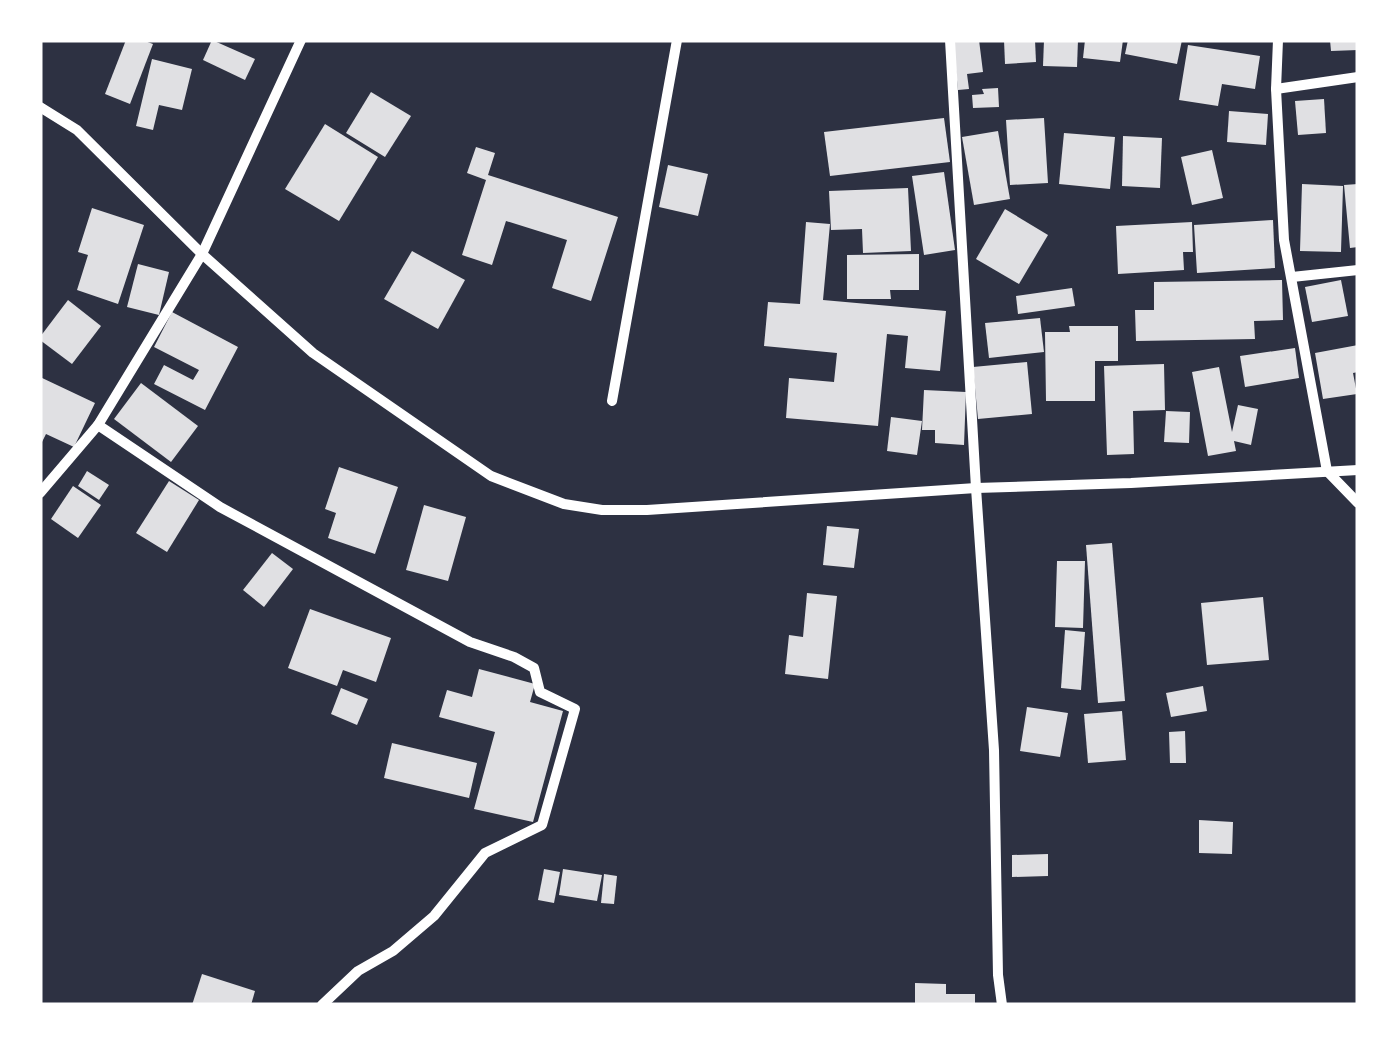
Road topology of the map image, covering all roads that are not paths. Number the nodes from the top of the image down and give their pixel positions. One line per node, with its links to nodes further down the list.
1 (301, 40): 8 (street)
2 (676, 40): 11 (street)
3 (950, 40): 15 (street)
4 (1278, 40): 6 (street)
5 (1358, 77): 6 (street)
6 (1276, 89): 10 (street)
7 (40, 107): 8 (street)
8 (202, 254): 12 (street); 15 (street)
9 (1358, 270): 10 (street)
10 (1292, 278): 14 (street)
11 (612, 401)
12 (98, 425): 16 (street); 18 (street)
13 (1358, 470): 14 (street)
14 (1327, 471): 15 (street); 17 (street)
15 (976, 488): 19 (street)
16 (40, 493)
17 (1358, 503)
18 (322, 1005)
19 (1002, 1005)

